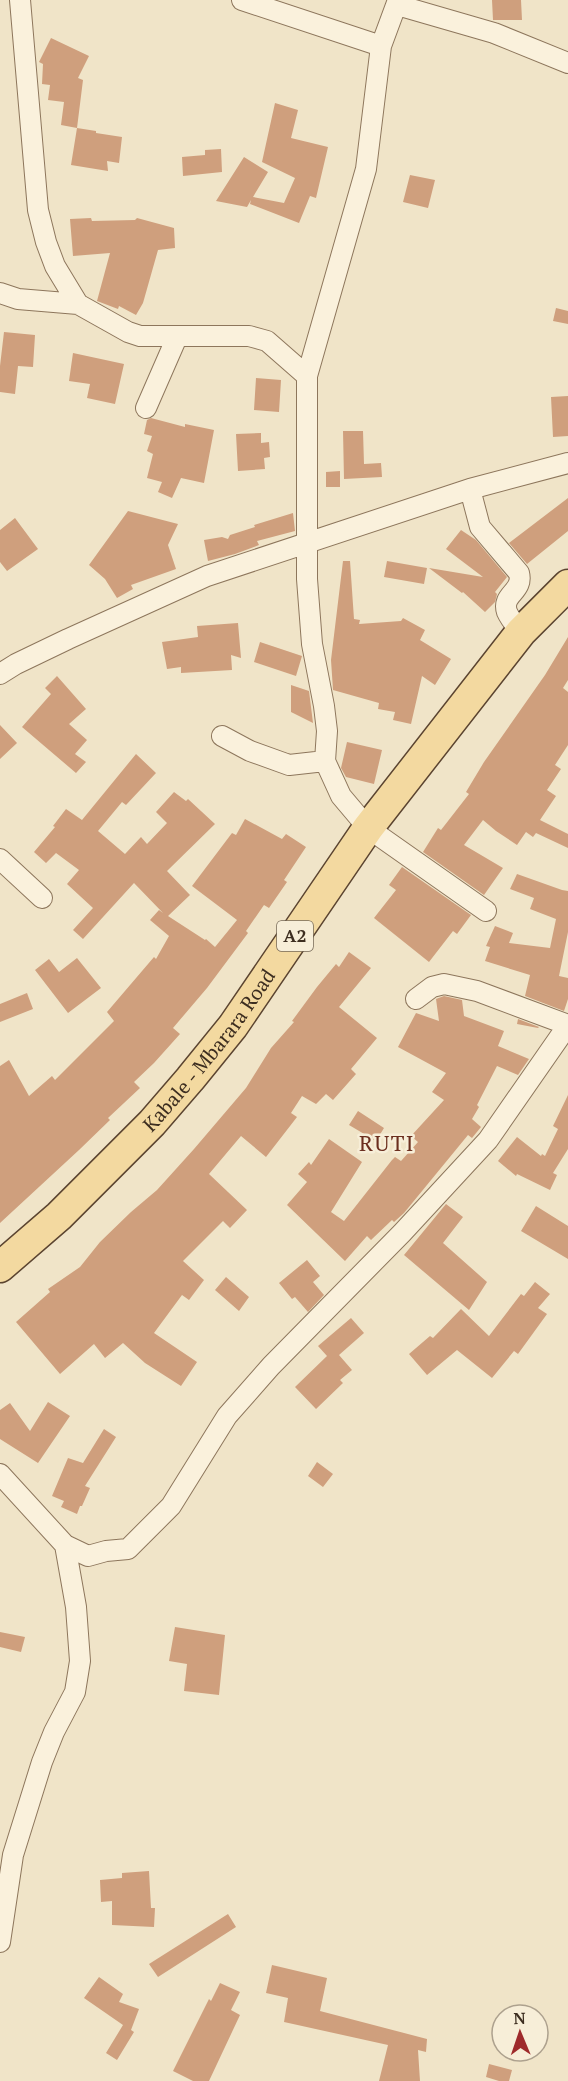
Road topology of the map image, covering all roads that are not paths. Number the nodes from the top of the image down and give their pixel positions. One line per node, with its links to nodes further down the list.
1 (20, 0): 7 (street)
2 (242, 0): 4 (street)
3 (398, 2): 4 (street); 5 (street)
4 (381, 46): 9 (street)
5 (568, 63)
6 (0, 294): 7 (street)
7 (78, 304): 8 (street)
8 (177, 337): 9 (street); 10 (street)
9 (307, 376): 13 (street)
10 (146, 408)
11 (568, 463): 12 (street)
12 (470, 489): 13 (street); 15 (street)
13 (308, 544): 16 (street); 18 (street)
14 (568, 585): 15 (main road, Kabale - Mbarara Road / A2)
15 (521, 632): 19 (main road, Kabale - Mbarara Road / A2)
16 (0, 674)
17 (222, 736): 18 (street)
18 (325, 761): 19 (street)
19 (368, 828): 22 (street); 25 (main road, Kabale - Mbarara Road / A2)
20 (0, 859): 21 (street)
21 (42, 898)
22 (486, 911)
23 (416, 999): 24 (street)
24 (568, 1025): 27 (street)
25 (0, 1267)
26 (0, 1474): 27 (street)
27 (65, 1545): 28 (street)
28 (0, 1942)

